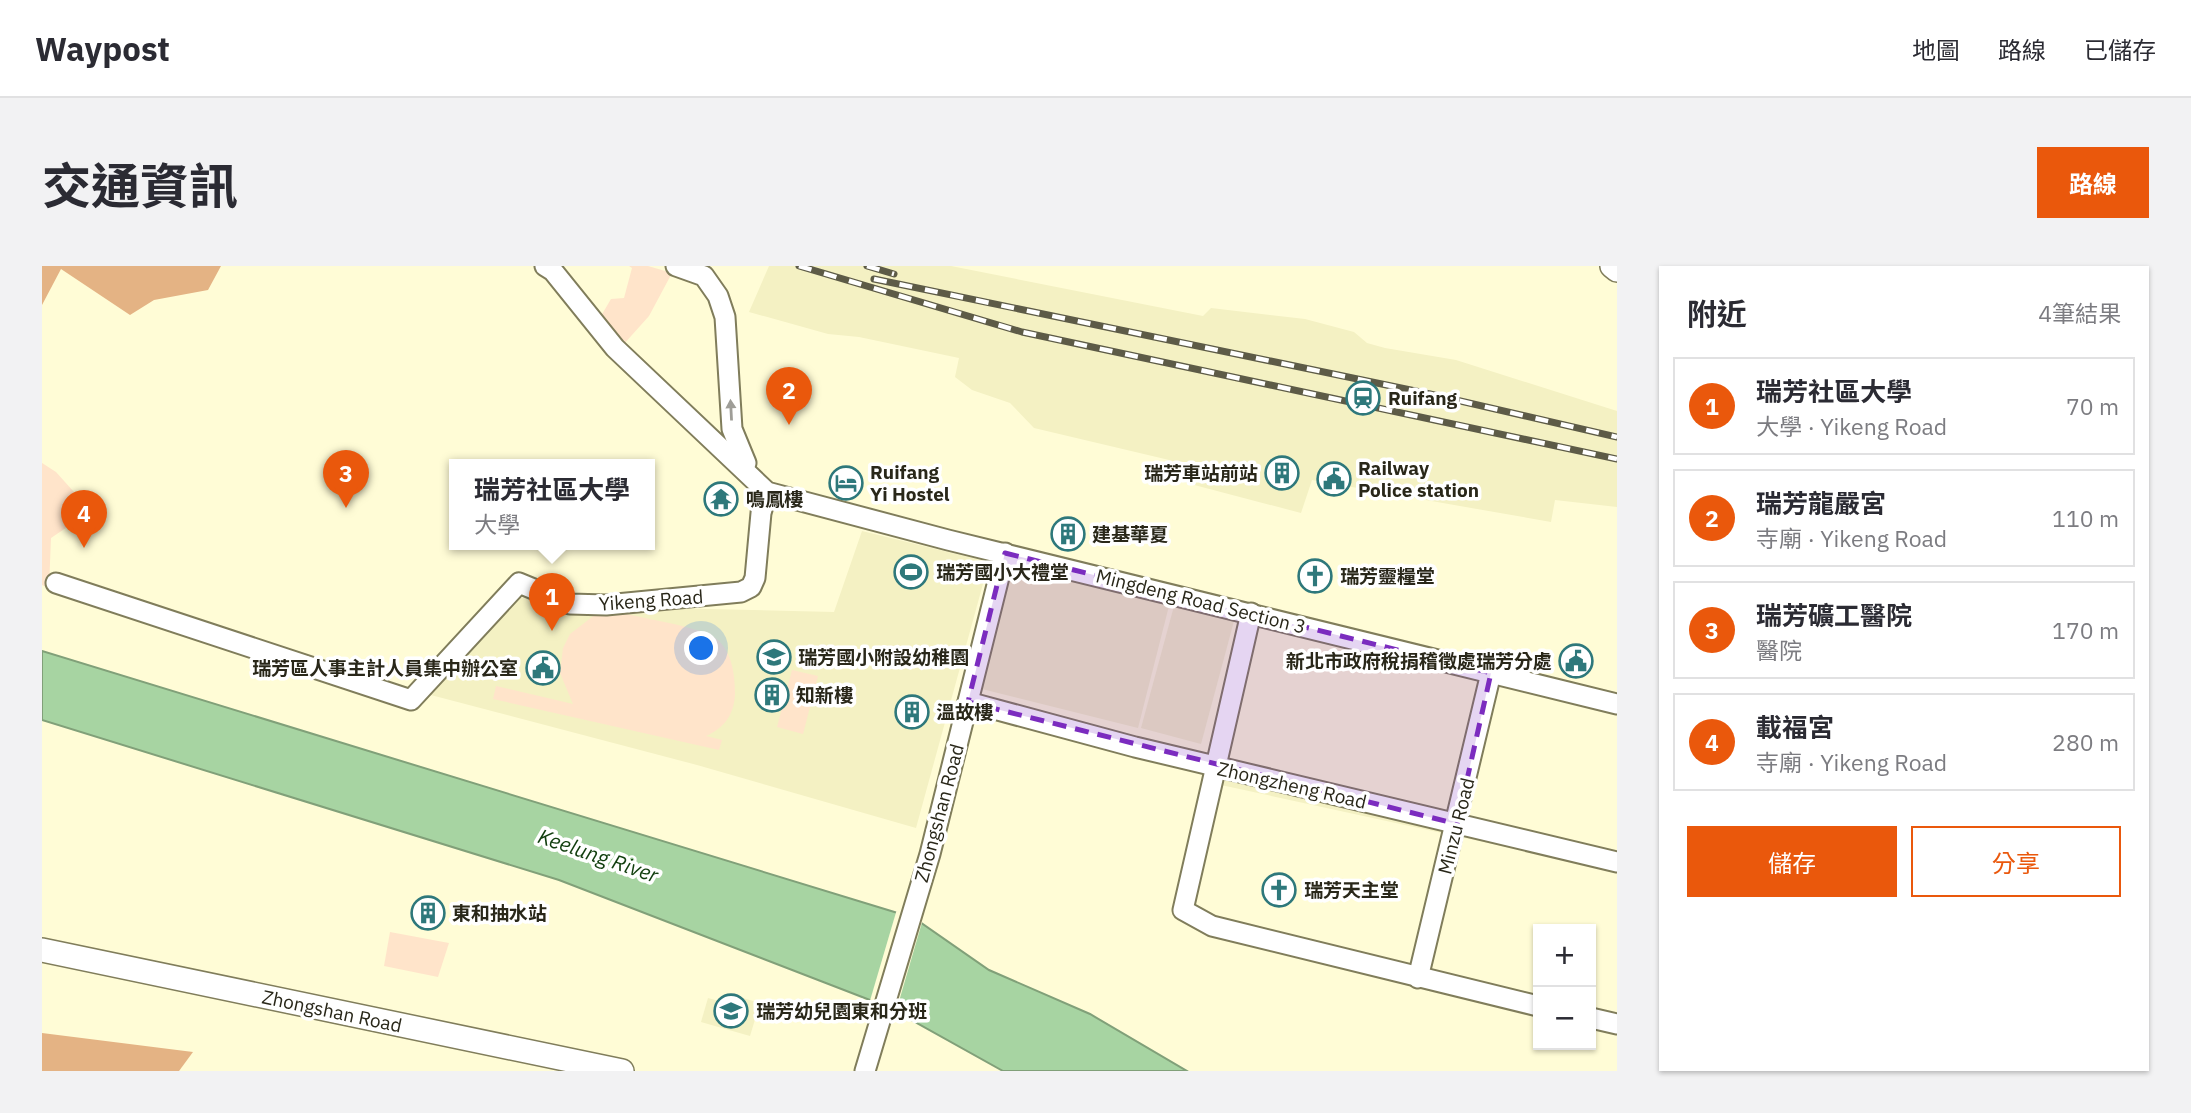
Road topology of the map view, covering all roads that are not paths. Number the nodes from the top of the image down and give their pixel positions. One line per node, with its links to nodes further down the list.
1 (676, 266): 5 (street, one-way to 1)
2 (1612, 266): 4 (main road)
3 (551, 268): 5 (street, Mingdeng Road Section 3)
4 (1617, 270)
5 (767, 492): 6 (street, Mingdeng Road Section 3); 7 (street, Yikeng Road)
6 (1005, 553): 8 (street, Mingdeng Road Section 3); 10 (street, Zhongshan Road)
7 (56, 583)
8 (1251, 613): 9 (street, Mingdeng Road Section 3); 12 (street)
9 (1491, 673): 11 (street, Mingdeng Road Section 3); 13 (street, Minzu Road)
10 (968, 702): 12 (street, Zhongzheng Road); 20 (street, Zhongshan Road)
11 (1617, 704)
12 (1215, 766): 13 (street, Zhongzheng Road); 16 (street)
13 (1457, 824): 14 (street, Zhongzheng Road); 16 (street, Minzu Road)
14 (1617, 862)
15 (42, 950): 21 (main road, Zhongshan Road)
16 (1418, 978): 17 (street)
17 (1533, 1005)
18 (1596, 1019): 19 (street)
19 (1617, 1024)
20 (866, 1064)
21 (622, 1071)

